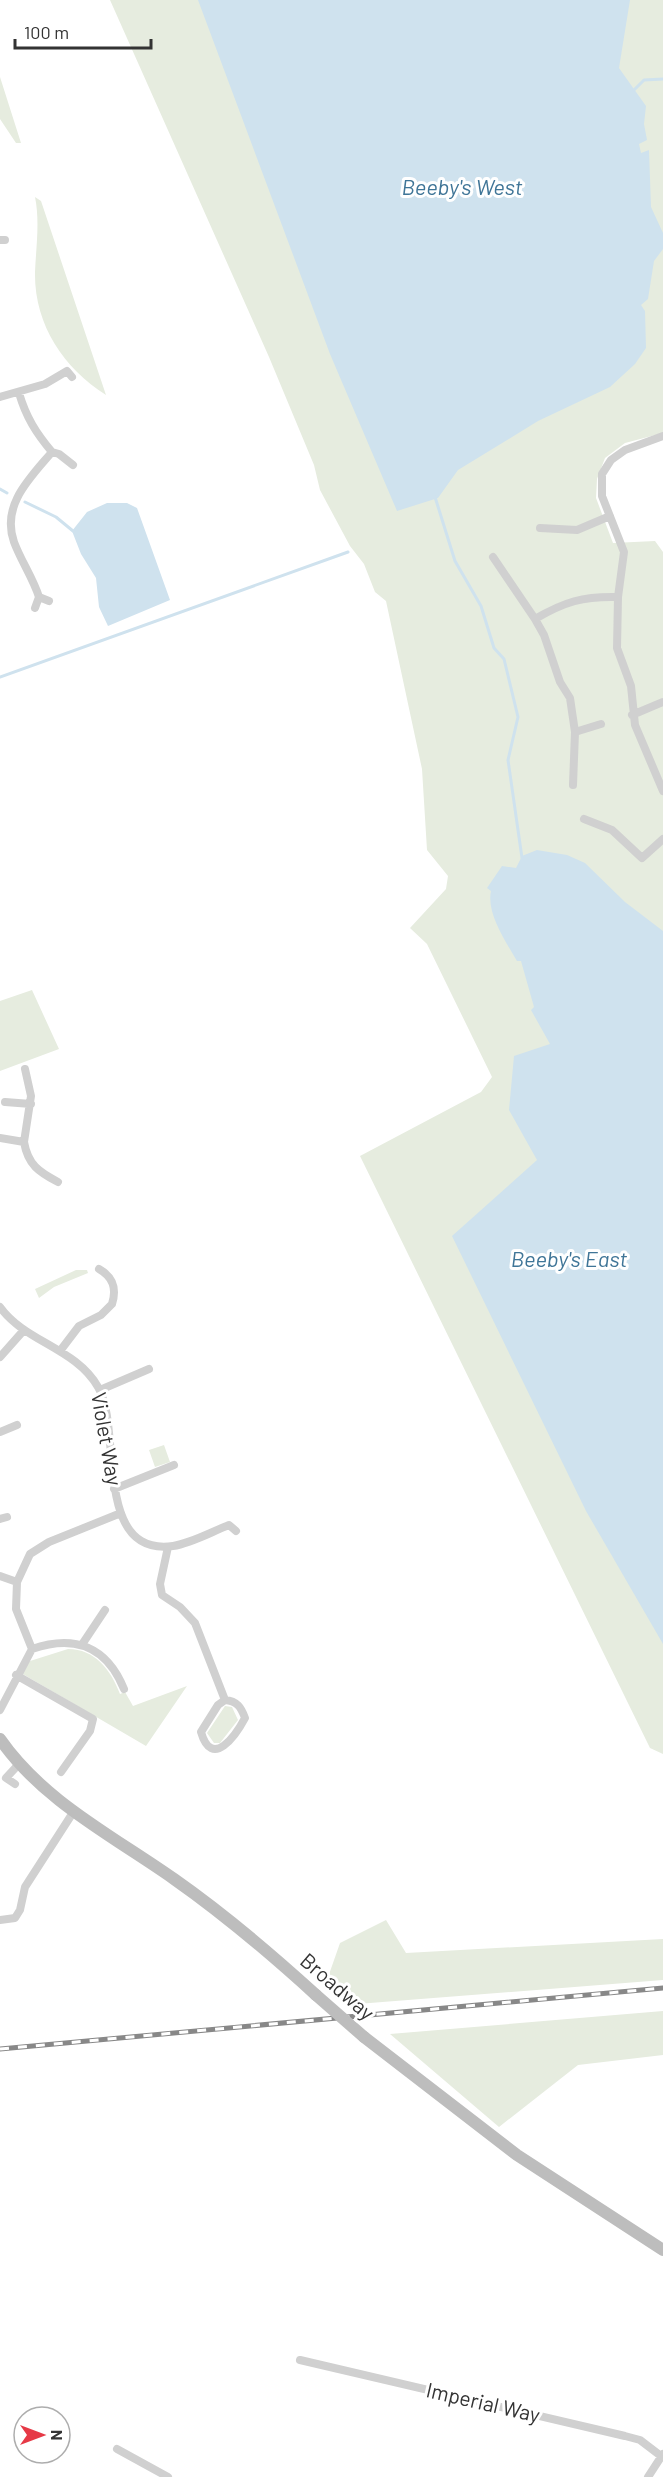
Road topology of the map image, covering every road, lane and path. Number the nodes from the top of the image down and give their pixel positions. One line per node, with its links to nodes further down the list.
1 (72, 377): 2 (street)
2 (19, 393): 3 (street); 5 (street)
3 (0, 397)
4 (663, 436): 7 (street)
5 (52, 452): 6 (street); 10 (street)
6 (73, 465)
7 (609, 516): 8 (street); 11 (street)
8 (540, 528)
9 (493, 557): 14 (street)
10 (39, 597): 12 (street); 13 (street)
11 (618, 597): 14 (street); 16 (street)
12 (49, 601)
13 (35, 608)
14 (535, 619): 18 (street)
15 (663, 702): 16 (street)
16 (632, 715): 20 (street)
17 (601, 724): 18 (street)
18 (575, 732): 19 (street)
19 (573, 785)
20 (663, 790)
21 (584, 819): 22 (street)
22 (663, 839)
23 (25, 1069): 25 (street)
24 (5, 1102): 25 (street)
25 (31, 1104): 27 (street)
26 (0, 1138): 27 (street)
27 (24, 1142): 28 (street)
28 (58, 1182)
29 (99, 1269): 32 (street)
30 (0, 1307): 31 (street, Violet Way)
31 (24, 1330): 32 (street, Violet Way); 33 (street)
32 (60, 1351): 35 (street, Violet Way)
33 (0, 1357)
34 (149, 1369): 35 (street)
35 (100, 1390): 39 (street, Violet Way)
36 (19, 1424): 37 (street)
37 (0, 1432)
38 (174, 1466): 39 (street)
39 (114, 1489): 40 (street, Violet Way)
40 (121, 1513): 42 (street, Violet Way); 44 (street, Violet Way)
41 (236, 1531): 42 (street)
42 (168, 1546): 50 (street)
43 (0, 1576): 44 (street)
44 (17, 1582): 47 (street, Violet Way)
45 (105, 1610): 46 (street)
46 (83, 1643): 47 (street); 49 (street)
47 (32, 1649): 48 (street)
48 (16, 1675): 51 (street); 54 (street)
49 (124, 1689)
50 (225, 1700): 50 (street)
51 (0, 1710)
52 (0, 1739): 53 (main road, Broadway)
53 (18, 1765): 55 (street); 57 (main road, Broadway)
54 (61, 1772)
55 (3, 1776): 56 (street)
56 (15, 1784)
57 (74, 1811): 58 (street); 59 (main road, Broadway, bridge)
58 (0, 1920)
59 (663, 2250)
60 (300, 2360): 62 (street, Imperial Way)
61 (117, 2449): 63 (street)
62 (662, 2455): 64 (street)
63 (168, 2477)
64 (648, 2477)

